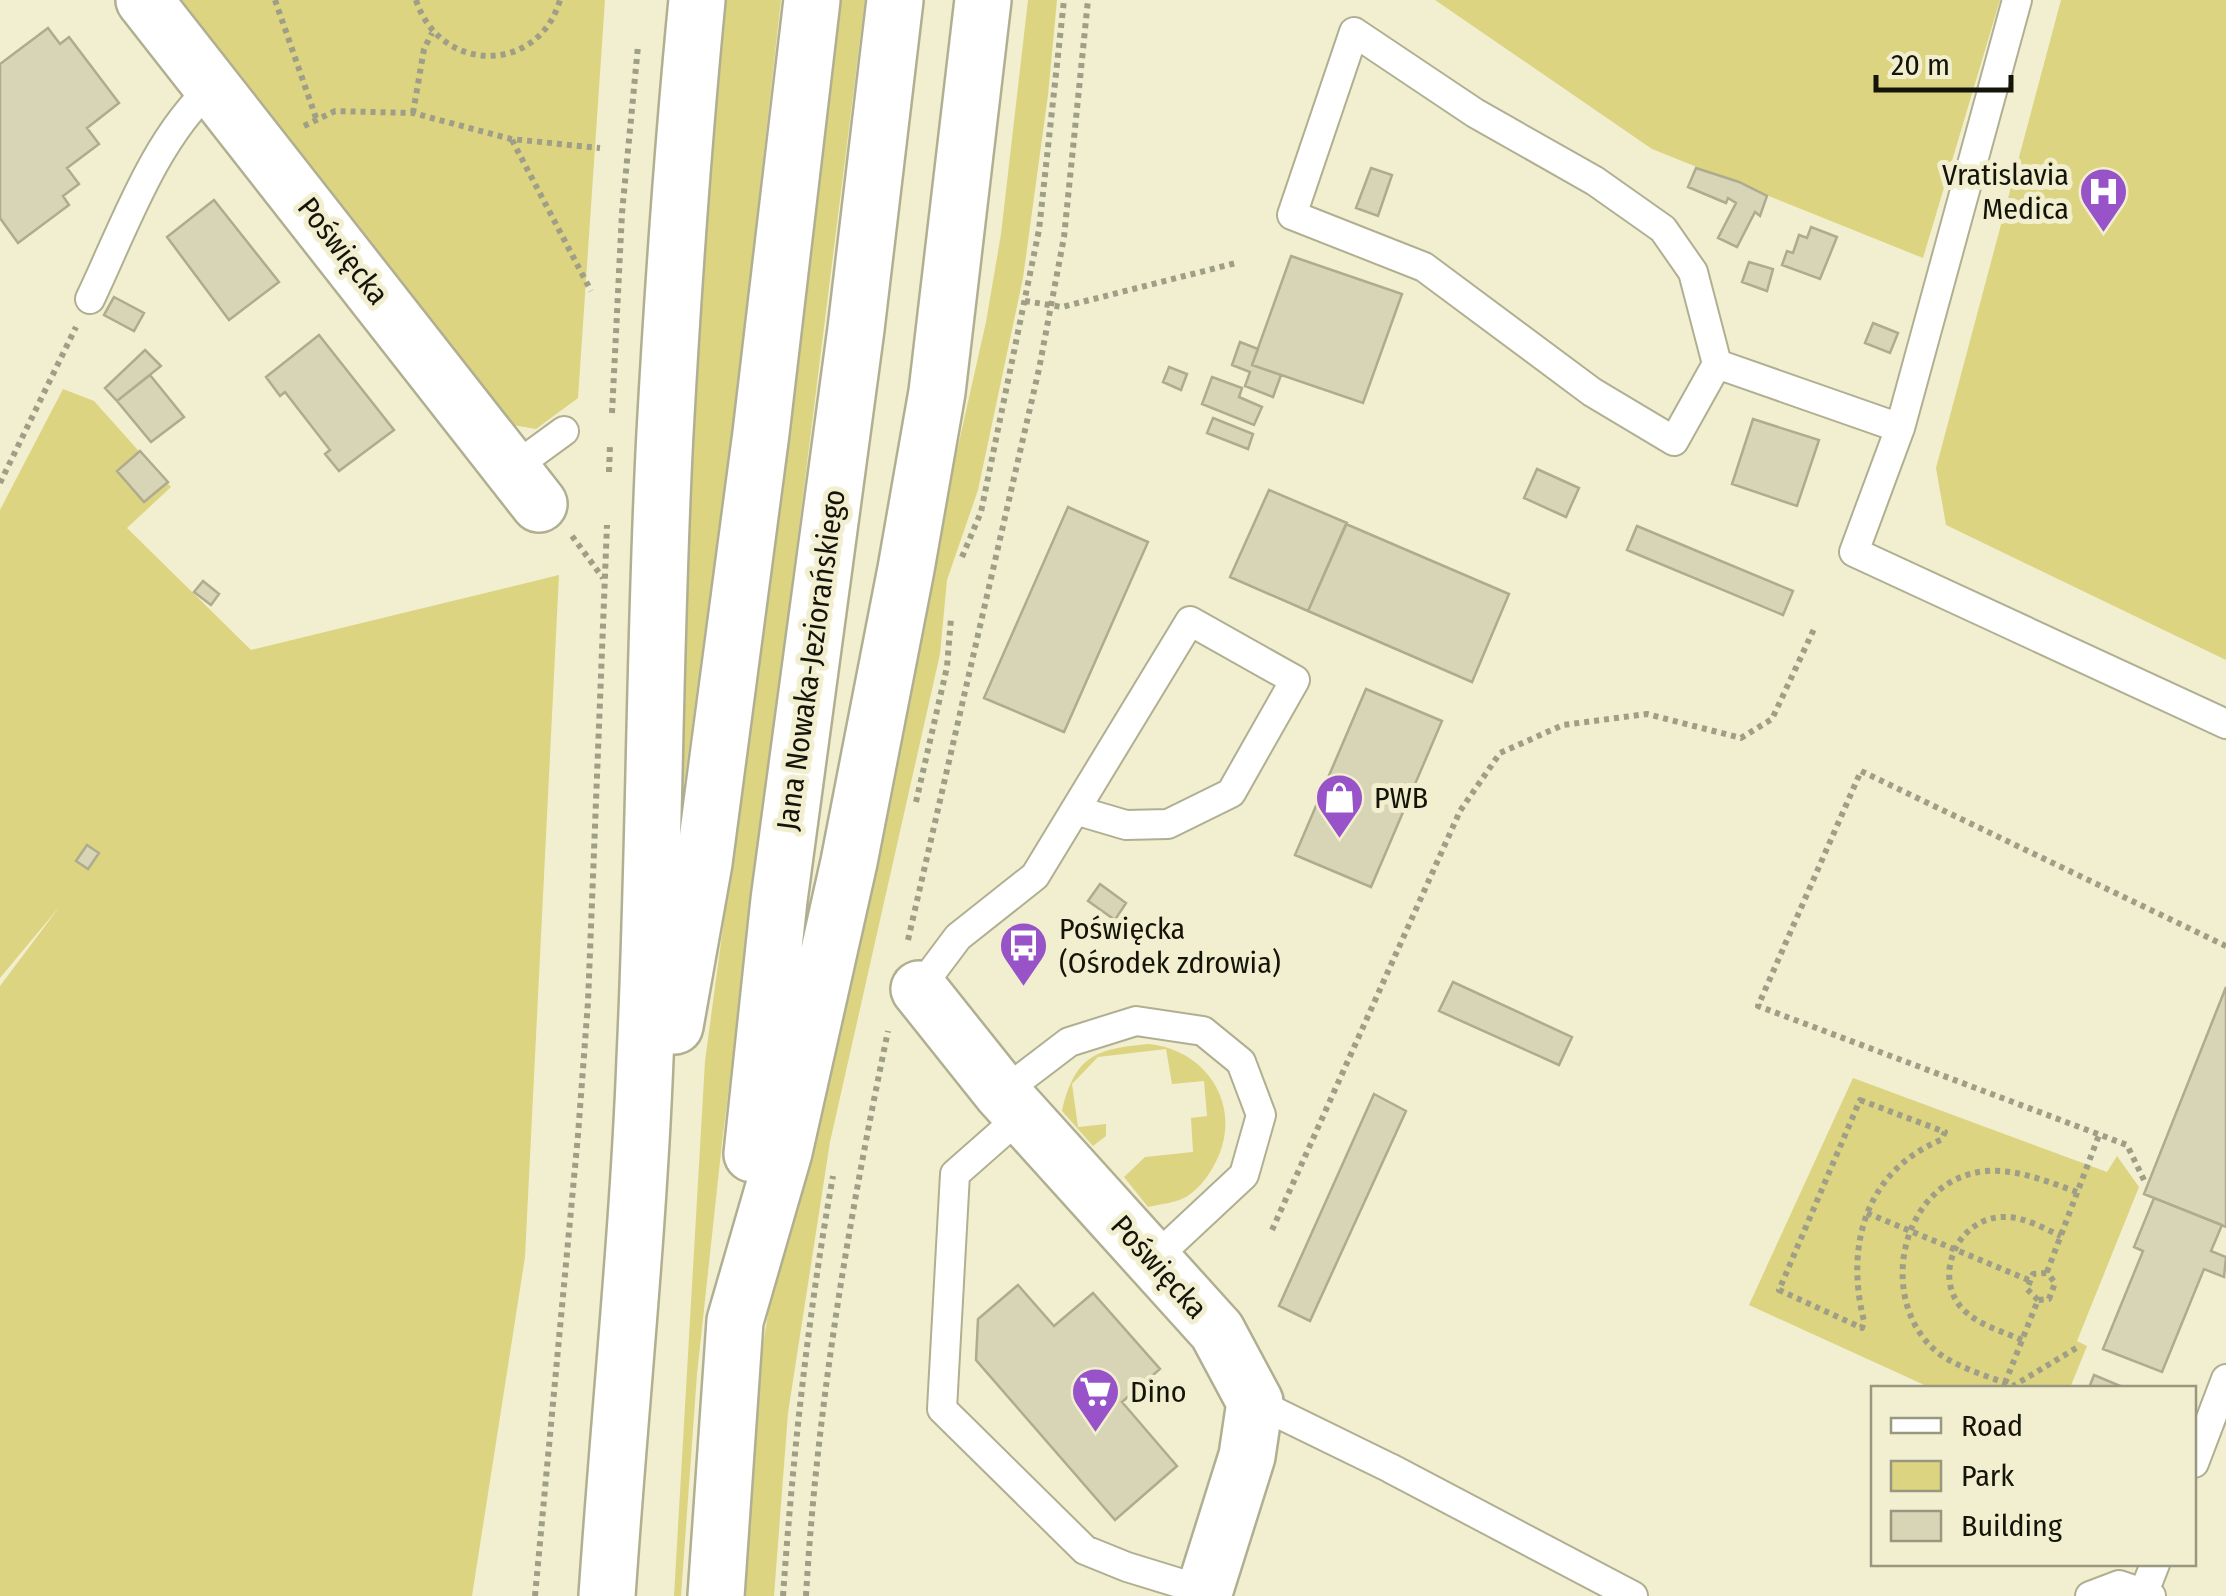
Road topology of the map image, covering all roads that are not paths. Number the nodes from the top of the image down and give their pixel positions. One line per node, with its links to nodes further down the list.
1 (144, 0): 7 (street, Poświęcka)
2 (697, 0): 17 (street)
3 (812, 0): 17 (street)
4 (895, 0): 19 (street, Jana Nowaka-Jeziorańskiego)
5 (983, 0): 19 (street)
6 (2017, 0): 10 (lane)
7 (213, 86): 8 (lane); 12 (street, Poświęcka)
8 (90, 299)
9 (1716, 364): 9 (lane); 10 (lane)
10 (1900, 428): 13 (lane)
11 (564, 431): 12 (lane)
12 (526, 486)
13 (2226, 724)
14 (1075, 810): 14 (lane); 15 (lane)
15 (905, 986): 16 (street, Poświęcka)
16 (1012, 1104): 18 (street, Poświęcka); 18 (lane); 24 (lane)
17 (635, 1246): 26 (street)
18 (1152, 1260): 21 (street, Poświęcka)
19 (735, 1322): 27 (street)
20 (2226, 1379): 22 (lane)
21 (1255, 1402): 24 (street); 28 (lane)
22 (2196, 1458)
23 (2154, 1566): 25 (lane)
24 (1204, 1593)
25 (2147, 1594): 29 (lane)
26 (607, 1596)
27 (716, 1596)
28 (1633, 1596)
29 (2090, 1596)

